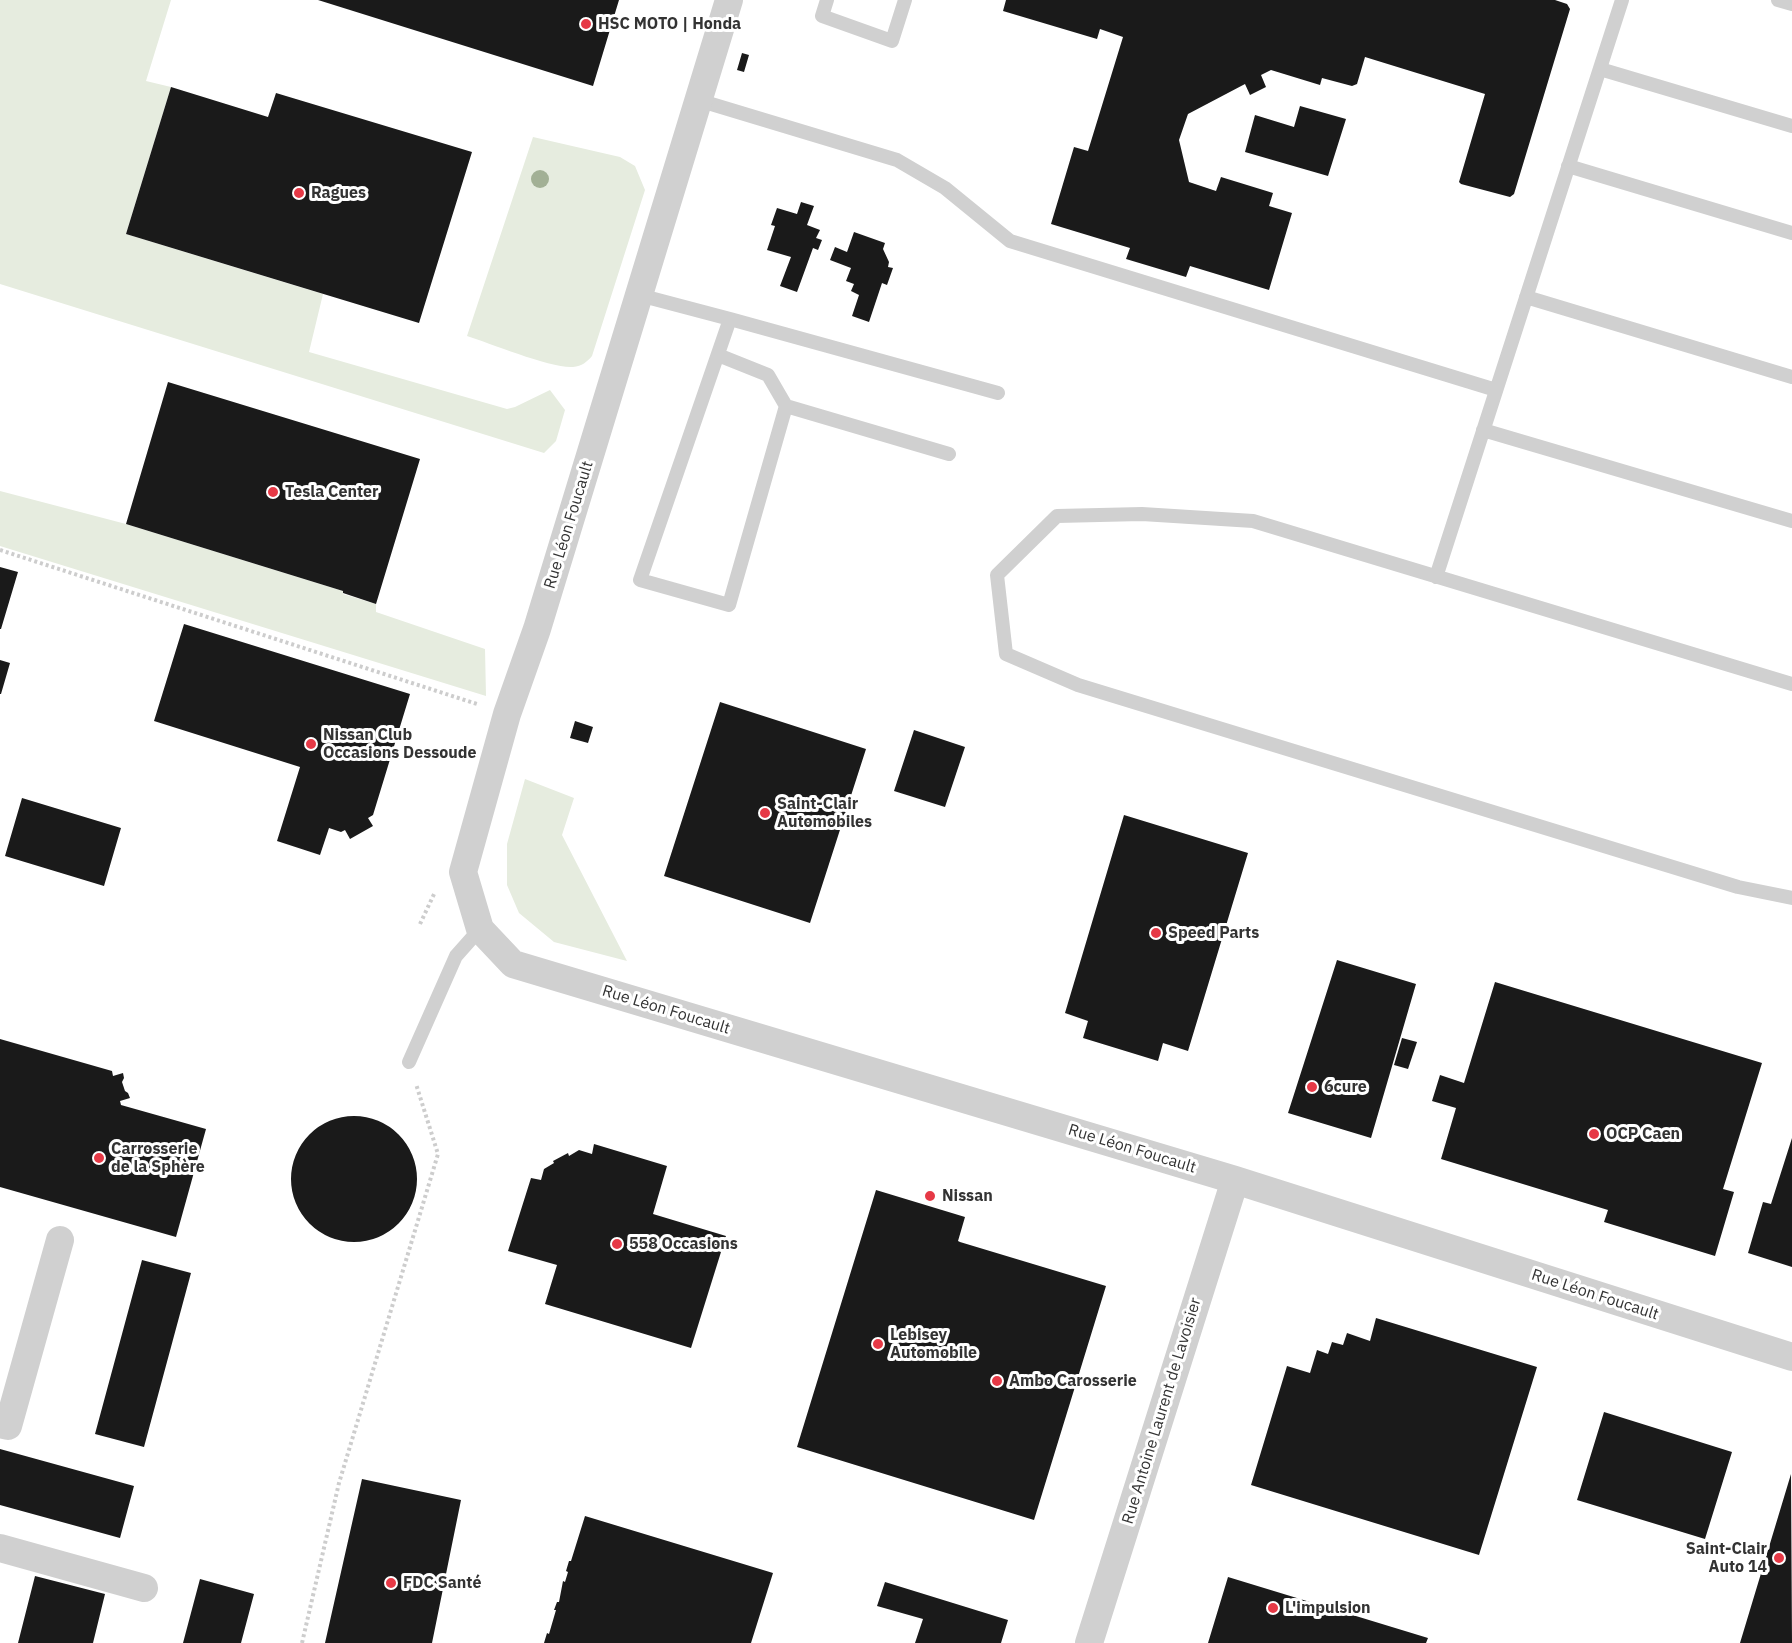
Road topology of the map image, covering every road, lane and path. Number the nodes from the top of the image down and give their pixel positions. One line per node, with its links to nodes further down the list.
1 (729, 0): 8 (street, Rue Léon Foucault)
2 (827, 0): 3 (lane)
3 (905, 0)
4 (1622, 0): 7 (lane)
5 (1778, 0): 6 (lane)
6 (1792, 4)
7 (1600, 69): 9 (lane); 10 (lane)
8 (698, 100): 12 (street, Rue Léon Foucault); 17 (lane)
9 (1792, 126)
10 (1568, 166): 11 (lane); 13 (lane)
11 (1792, 233)
12 (639, 295): 14 (lane); 28 (street, Rue Léon Foucault)
13 (1526, 297): 16 (lane); 17 (lane)
14 (730, 319): 15 (lane); 18 (lane)
15 (718, 355): 19 (lane); 19 (lane)
16 (1792, 377)
17 (1496, 390): 20 (lane)
18 (998, 393)
19 (786, 406): 21 (lane)
20 (1483, 430): 22 (lane); 24 (lane)
21 (949, 454)
22 (1792, 521)
23 (0, 550): 26 (path)
24 (1436, 577): 25 (lane); 27 (lane)
25 (1792, 684)
26 (481, 706)
27 (1792, 898)
28 (480, 928): 29 (lane); 30 (street, Rue Léon Foucault)
29 (409, 1062): 36 (path)
30 (1235, 1180): 32 (street, Rue Léon Foucault); 37 (street, Rue Antoine Laurent de Lavoisier)
31 (60, 1240): 33 (street)
32 (1792, 1357)
33 (4, 1425)
34 (0, 1548): 35 (street)
35 (144, 1588)
36 (302, 1643)
37 (1089, 1643)

